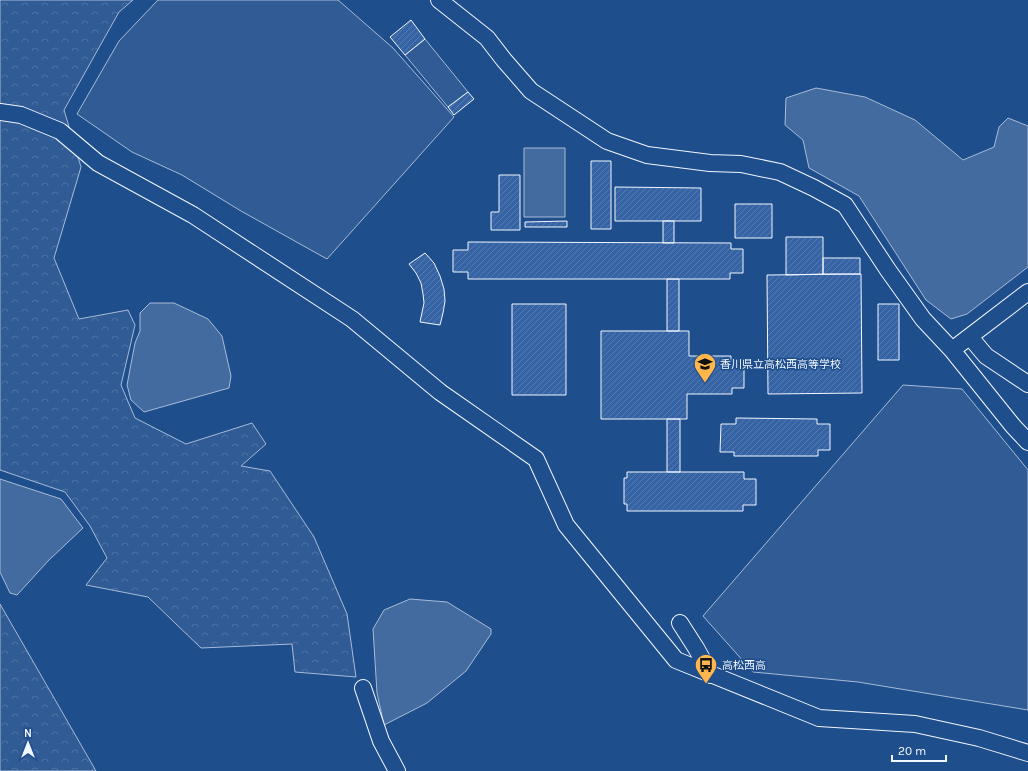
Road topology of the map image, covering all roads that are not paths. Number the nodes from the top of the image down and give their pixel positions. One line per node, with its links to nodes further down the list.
1 (439, 0): 5 (street)
2 (0, 112): 9 (street)
3 (1028, 292): 4 (street)
4 (970, 337): 5 (street); 6 (street)
5 (952, 350): 7 (street)
6 (1028, 384)
7 (1028, 442)
8 (680, 623): 9 (street)
9 (711, 675): 11 (street)
10 (363, 688): 12 (street)
11 (1028, 753)
12 (397, 771)

